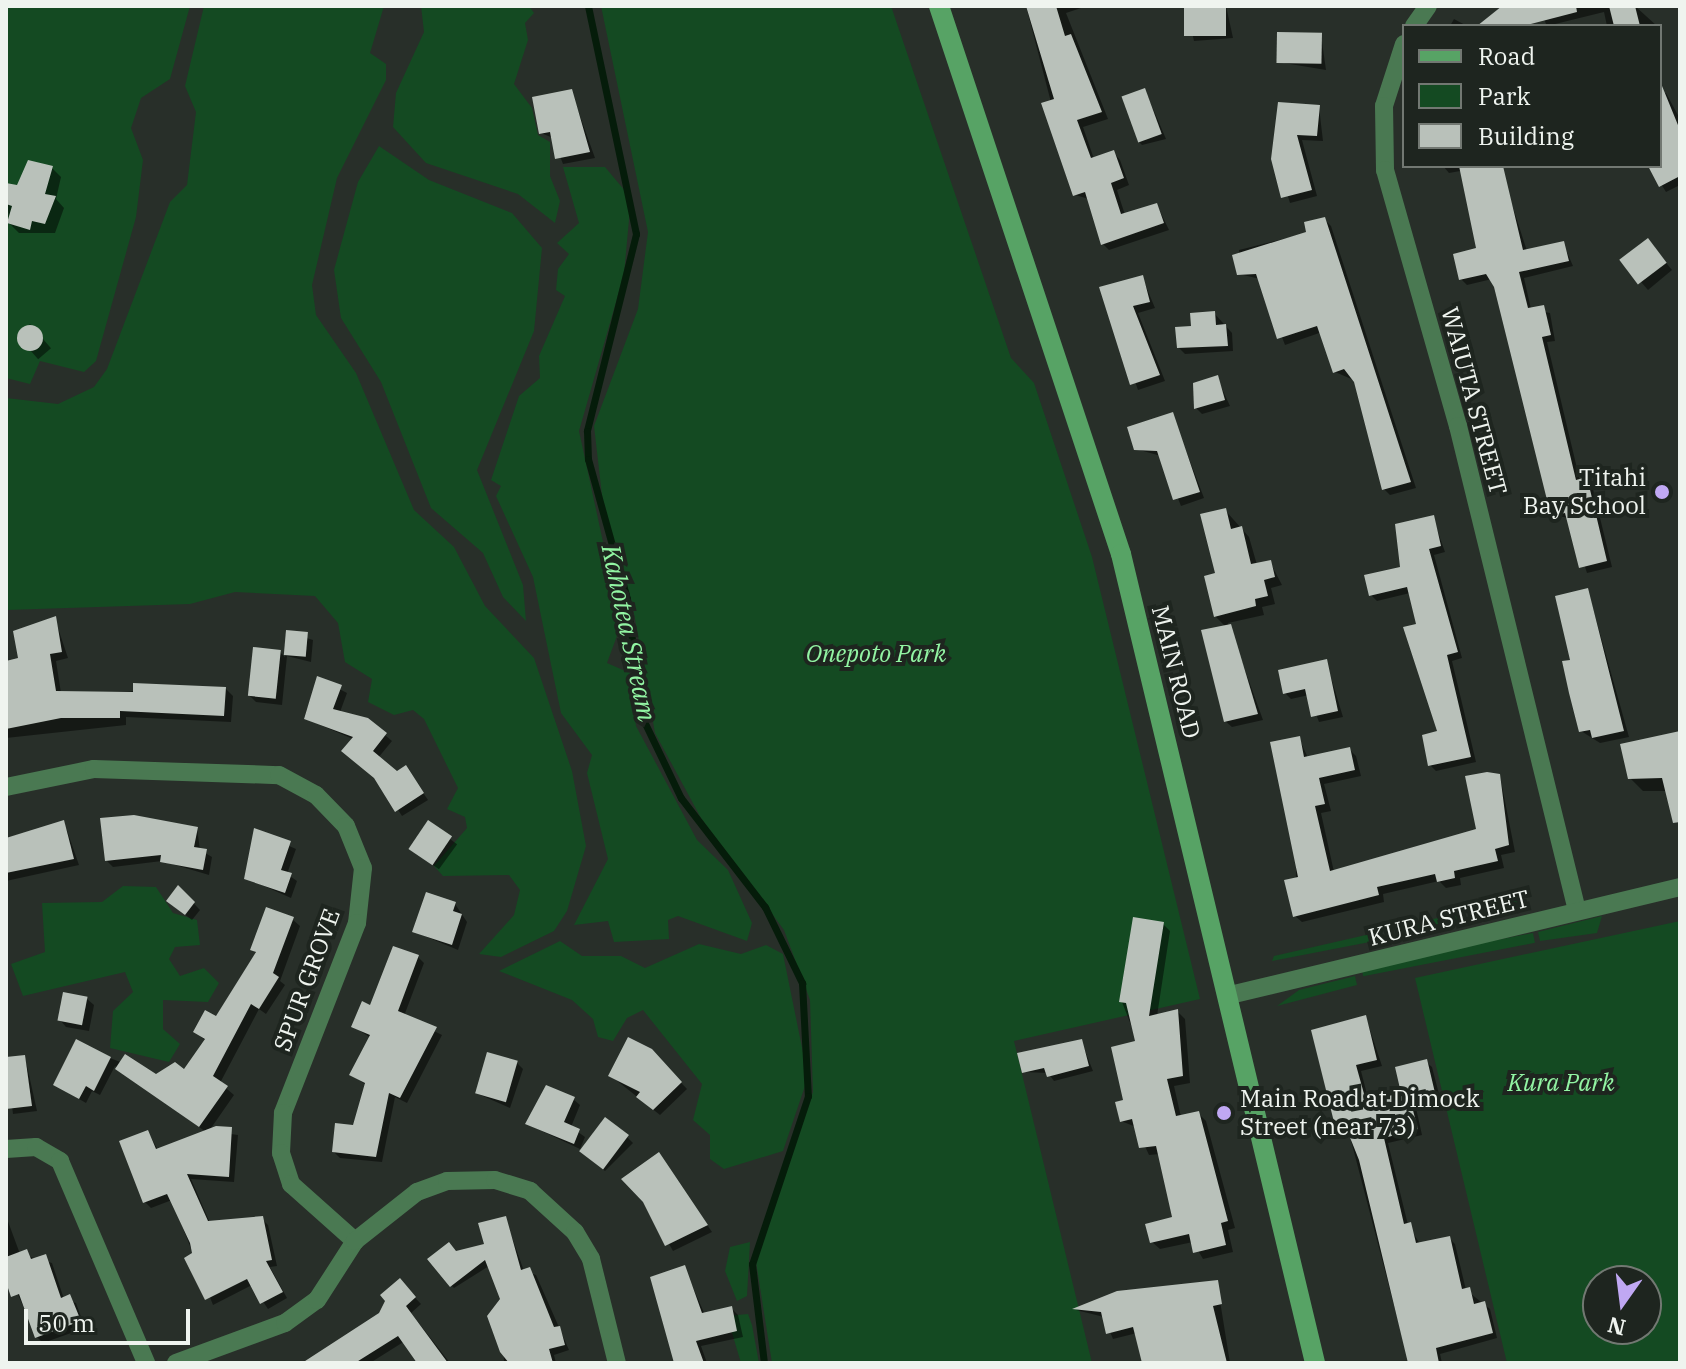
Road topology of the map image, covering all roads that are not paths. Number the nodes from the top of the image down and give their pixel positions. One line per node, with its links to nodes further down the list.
1 (939, 6): 8 (main road, MAIN ROAD)
2 (1428, 6): 3 (street)
3 (1415, 24)
4 (1402, 50): 7 (street, WAIUTA STREET)
5 (6, 787): 10 (street, SPUR GROVE)
6 (1680, 887): 7 (street, KURA STREET)
7 (1577, 911): 8 (street, KURA STREET)
8 (1230, 995): 14 (main road, MAIN ROAD)
9 (6, 1149): 11 (street)
10 (355, 1241): 12 (street); 13 (street)
11 (146, 1363)
12 (176, 1363)
13 (617, 1363)
14 (1315, 1363)

